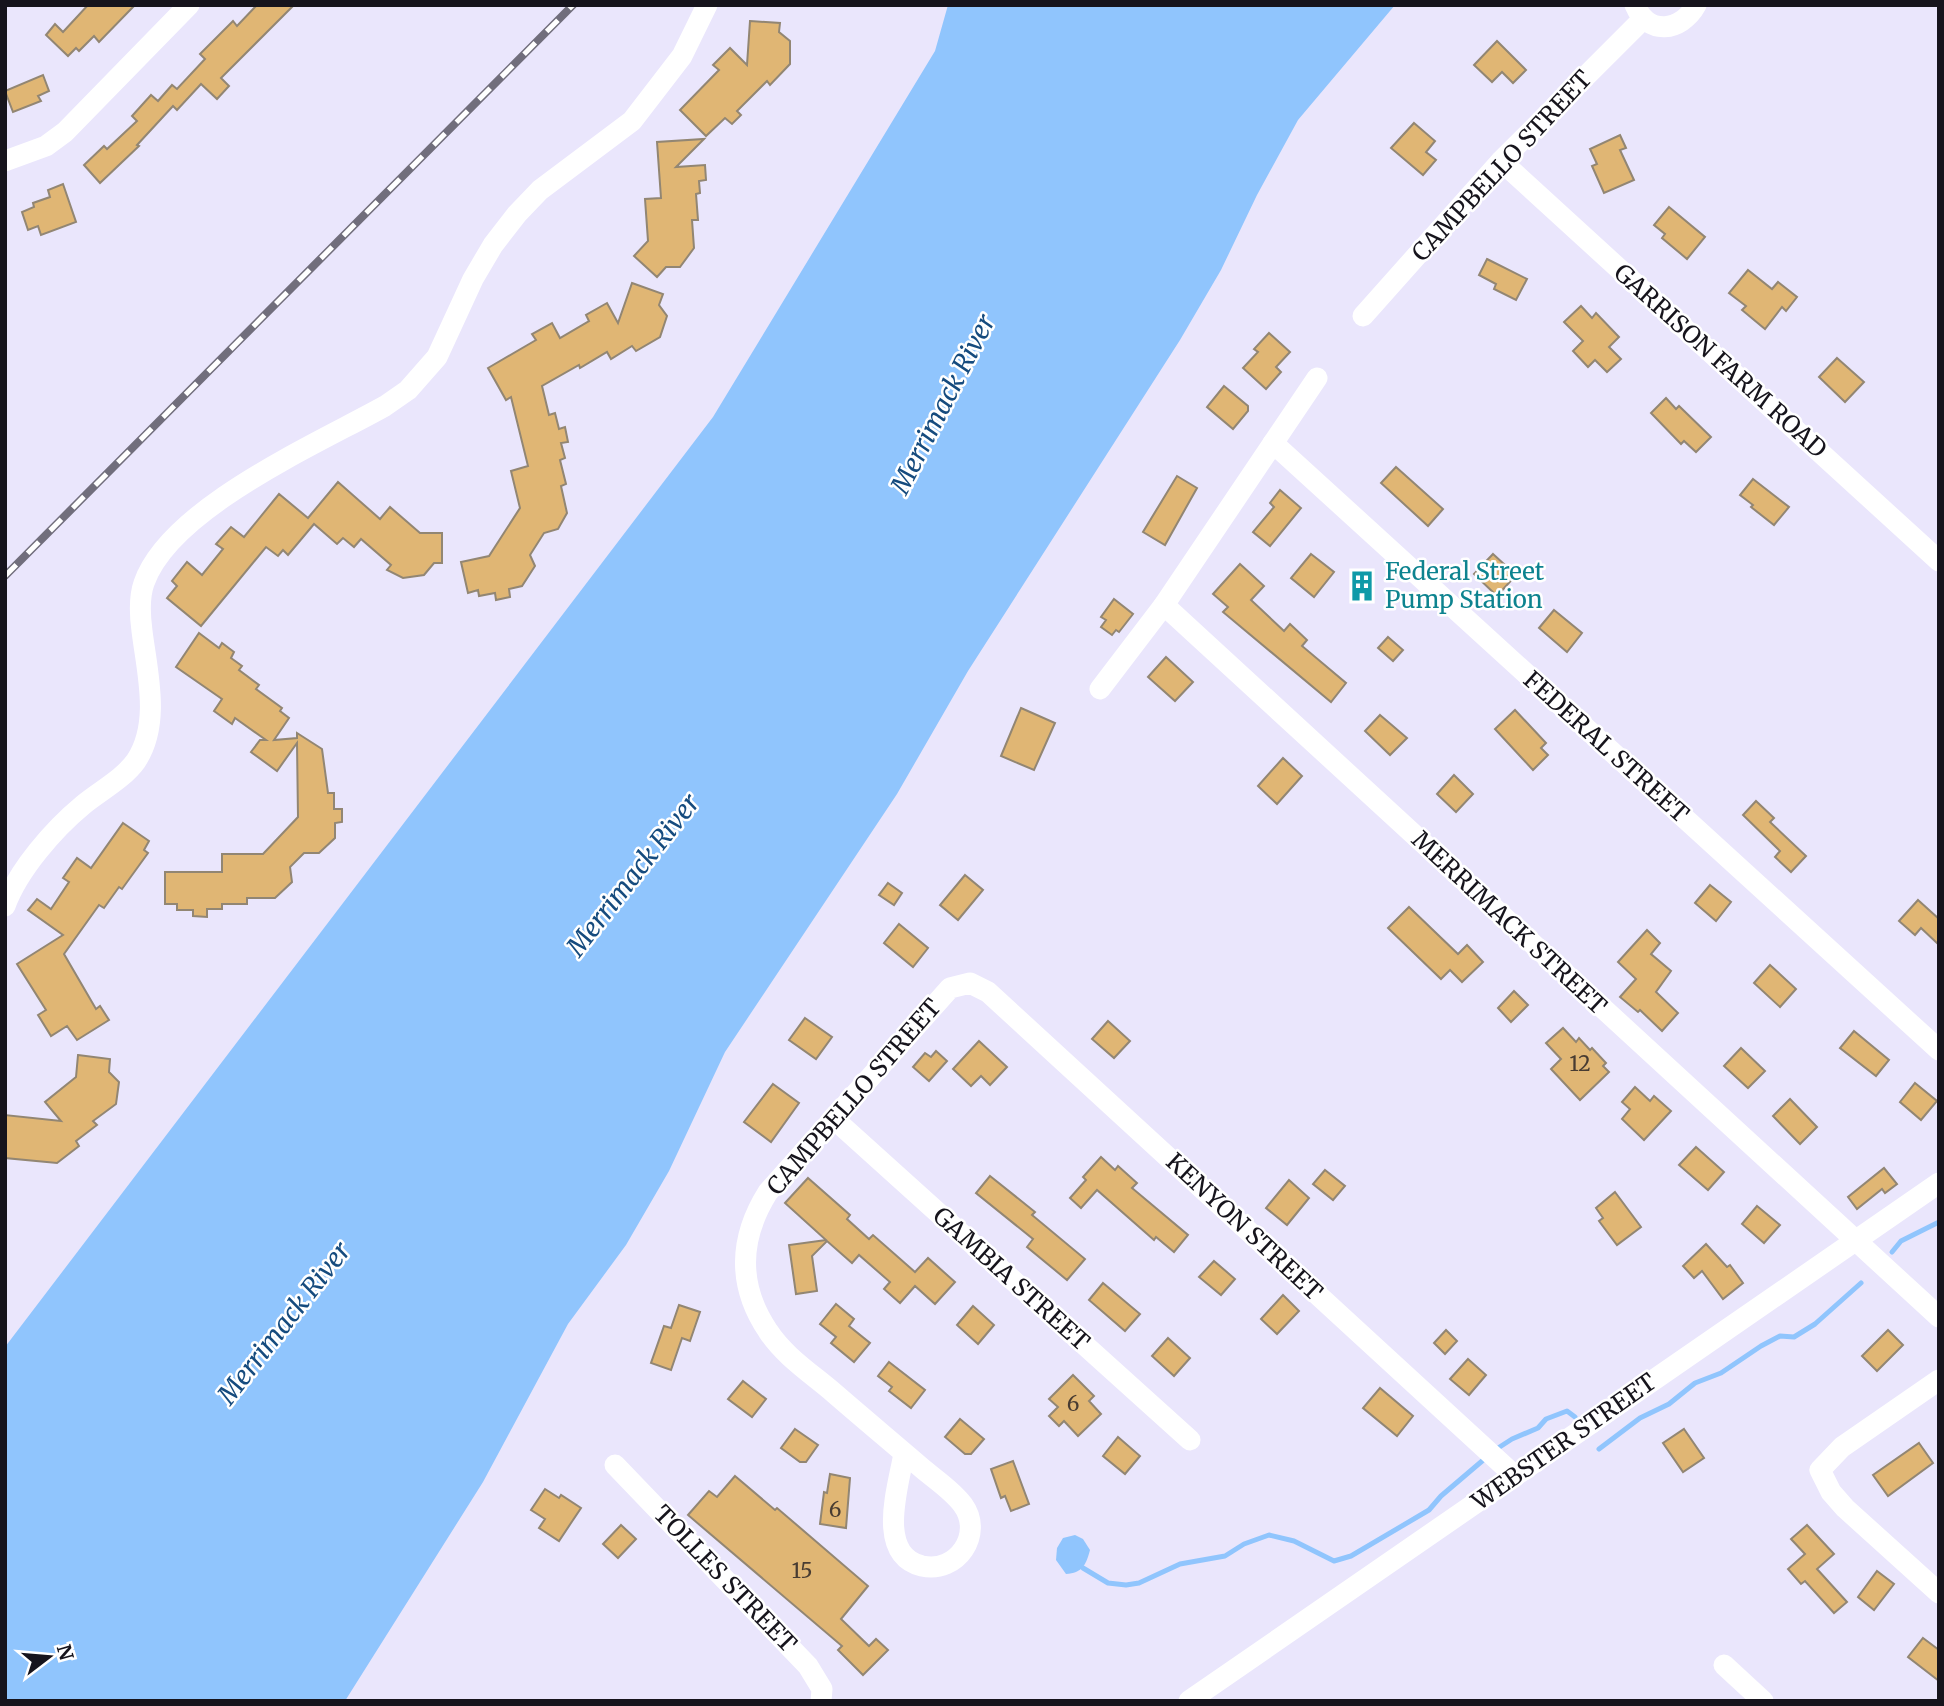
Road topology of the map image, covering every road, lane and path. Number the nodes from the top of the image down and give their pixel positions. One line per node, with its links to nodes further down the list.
1 (189, 5): 5 (street)
2 (707, 5): 13 (street)
3 (1696, 5): 4 (street, CAMPBELLO STREET)
4 (1639, 12): 6 (street, CAMPBELLO STREET)
5 (5, 161)
6 (1501, 161): 7 (street, CAMPBELLO STREET); 10 (street, GARRISON FARM ROAD)
7 (1363, 316)
8 (1317, 378): 9 (street)
9 (1273, 443): 11 (street); 15 (street, FEDERAL STREET)
10 (1939, 561)
11 (1164, 606): 12 (street); 18 (street, MERRIMACK STREET)
12 (1100, 688)
13 (5, 906)
14 (970, 983): 16 (street, CAMPBELLO STREET); 24 (street, KENYON STREET)
15 (1939, 1050)
16 (833, 1118): 21 (street, GAMBIA STREET); 22 (street, CAMPBELLO STREET)
17 (1939, 1183): 18 (street, WEBSTER STREET)
18 (1855, 1240): 19 (street, MERRIMACK STREET); 24 (street, WEBSTER STREET)
19 (1939, 1317)
20 (1939, 1380): 25 (street)
21 (1189, 1440)
22 (904, 1452): 22 (street, CAMPBELLO STREET)
23 (615, 1465): 27 (street, TOLLES STREET)
24 (1515, 1476): 28 (street, WEBSTER STREET)
25 (1939, 1593)
26 (1724, 1665): 29 (street)
27 (821, 1701)
28 (1189, 1701)
29 (1763, 1701)

